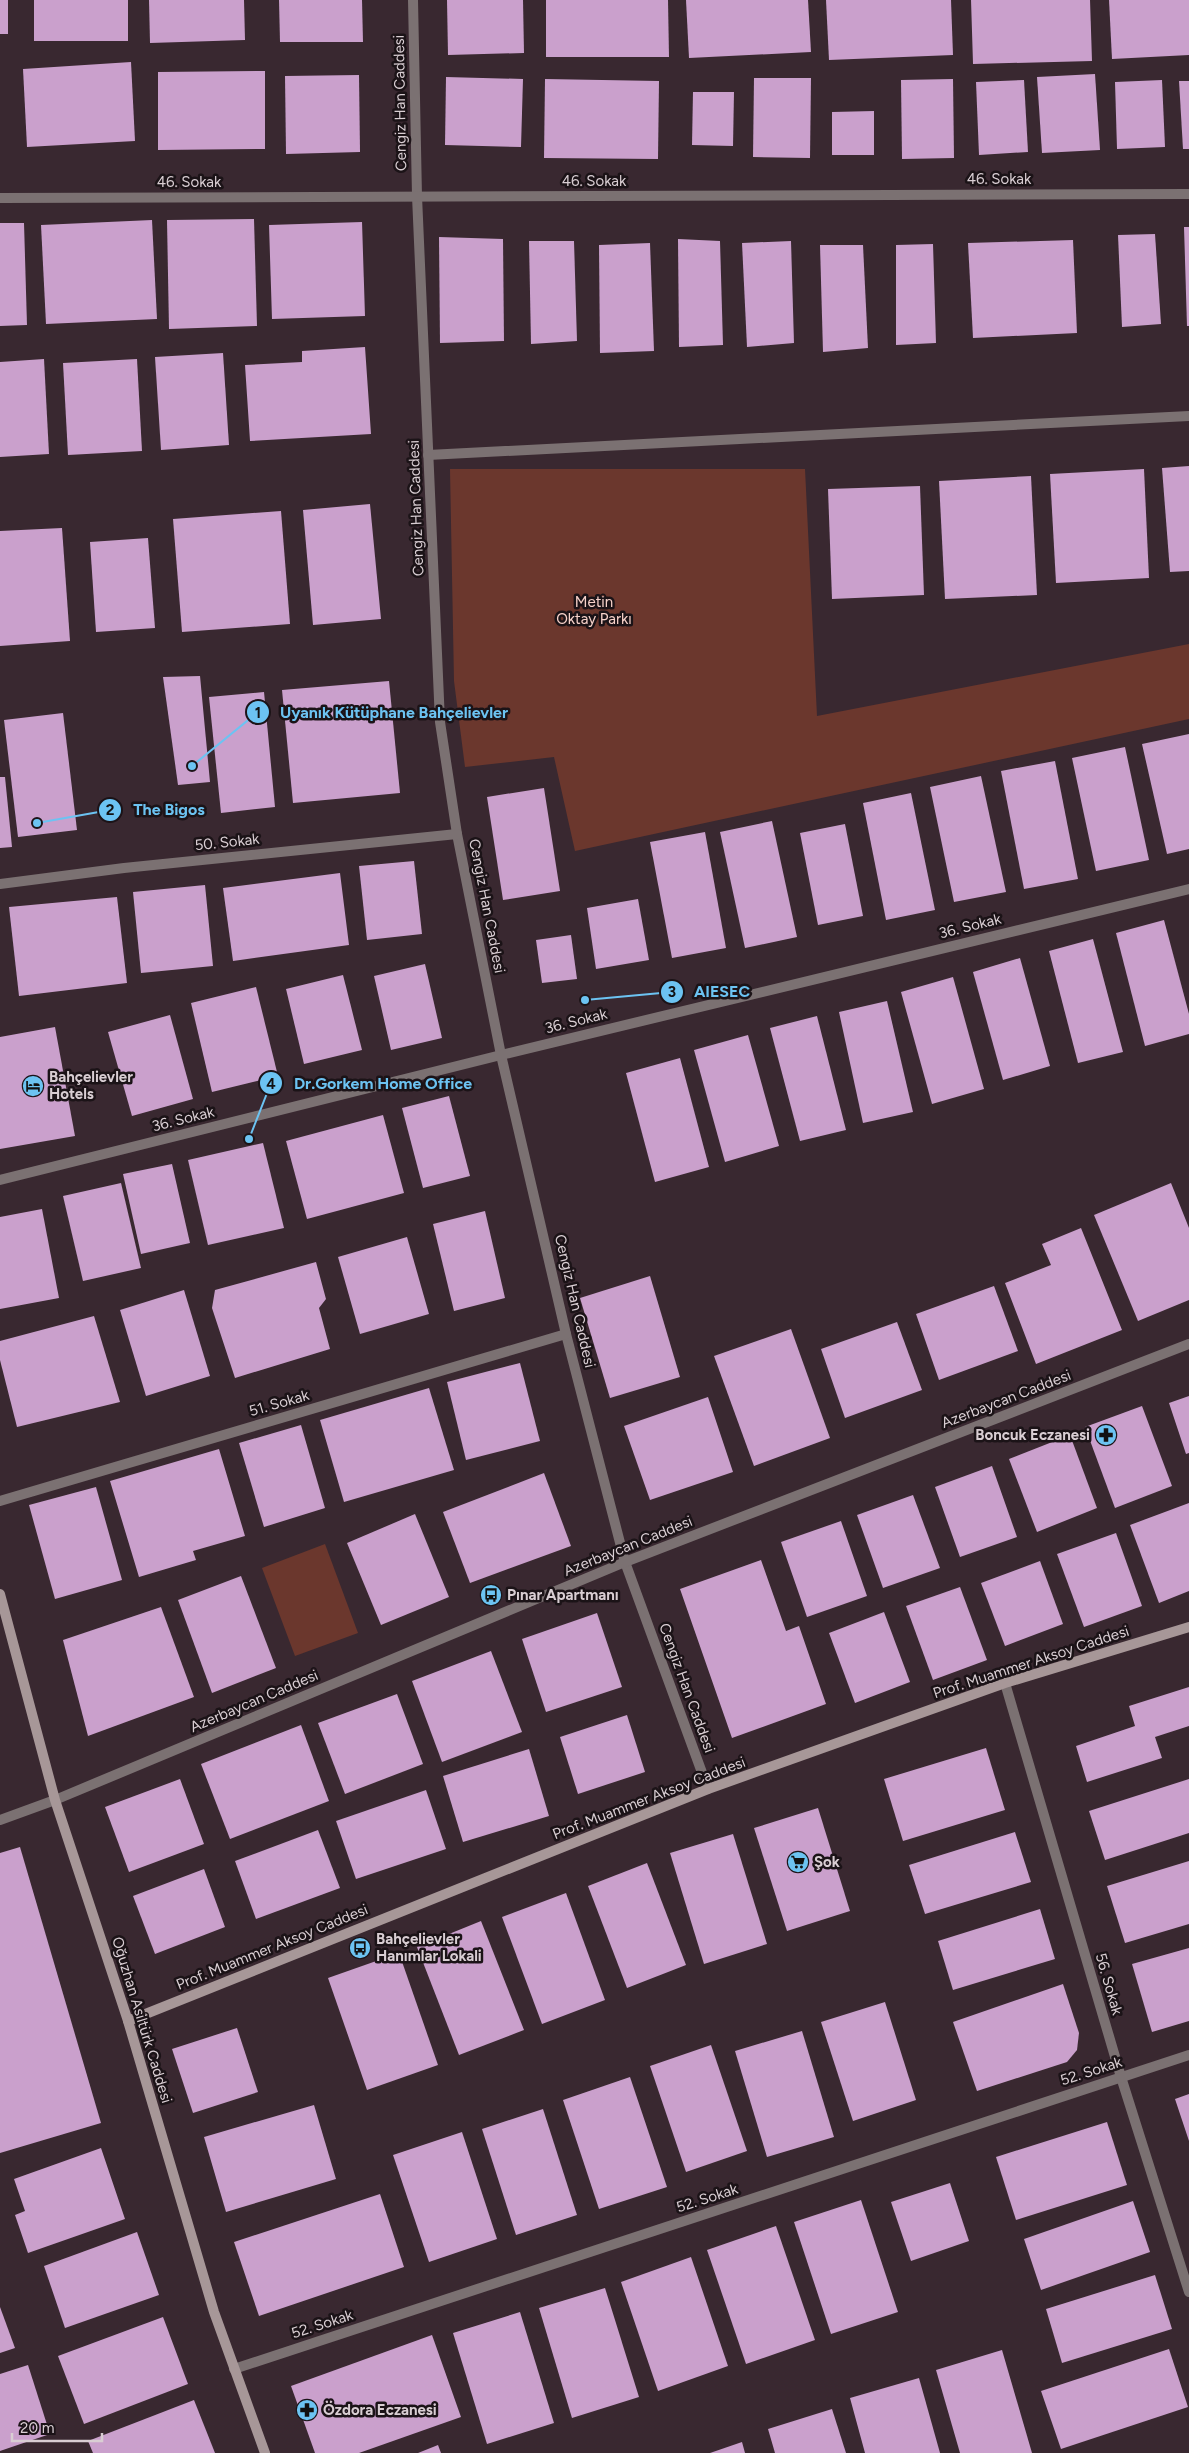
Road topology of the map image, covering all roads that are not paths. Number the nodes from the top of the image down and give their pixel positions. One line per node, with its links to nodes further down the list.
1 (413, 0): 3 (street, Cengiz Han Caddesi)
2 (1189, 194): 3 (street, 46. Sokak)
3 (417, 196): 4 (street, 46. Sokak); 6 (street, Cengiz Han Caddesi)
4 (0, 198)
5 (1189, 416): 6 (street)
6 (428, 454): 7 (street, Cengiz Han Caddesi)
7 (457, 834): 8 (street, 50. Sokak); 10 (street, Cengiz Han Caddesi)
8 (0, 884)
9 (1189, 889): 10 (street, 36. Sokak)
10 (501, 1055): 11 (street, 36. Sokak); 12 (street, Cengiz Han Caddesi)
11 (0, 1180)
12 (566, 1334): 14 (street, 51. Sokak); 15 (street, Cengiz Han Caddesi)
13 (1189, 1344): 15 (street, Azerbaycan Caddesi)
14 (0, 1501)
15 (625, 1562): 19 (street, Cengiz Han Caddesi); 20 (street, Azerbaycan Caddesi)
16 (0, 1594): 20 (street, Oğuzhan Asiltürk Caddesi)
17 (1189, 1627): 18 (street, Prof. Muammer Aksoy Caddesi)
18 (1005, 1683): 19 (street, Prof. Muammer Aksoy Caddesi); 24 (street, 56. Sokak)
19 (708, 1790): 22 (street, Prof. Muammer Aksoy Caddesi)
20 (55, 1800): 21 (street, Azerbaycan Caddesi); 22 (street, Oğuzhan Asiltürk Caddesi)
21 (0, 1820)
22 (128, 2021): 26 (street, Oğuzhan Asiltürk Caddesi)
23 (1189, 2055): 24 (street, 52. Sokak)
24 (1121, 2077): 25 (street, 56. Sokak); 26 (street, 52. Sokak)
25 (1189, 2292)
26 (234, 2369): 27 (street, Oğuzhan Asiltürk Caddesi)
27 (264, 2453)

